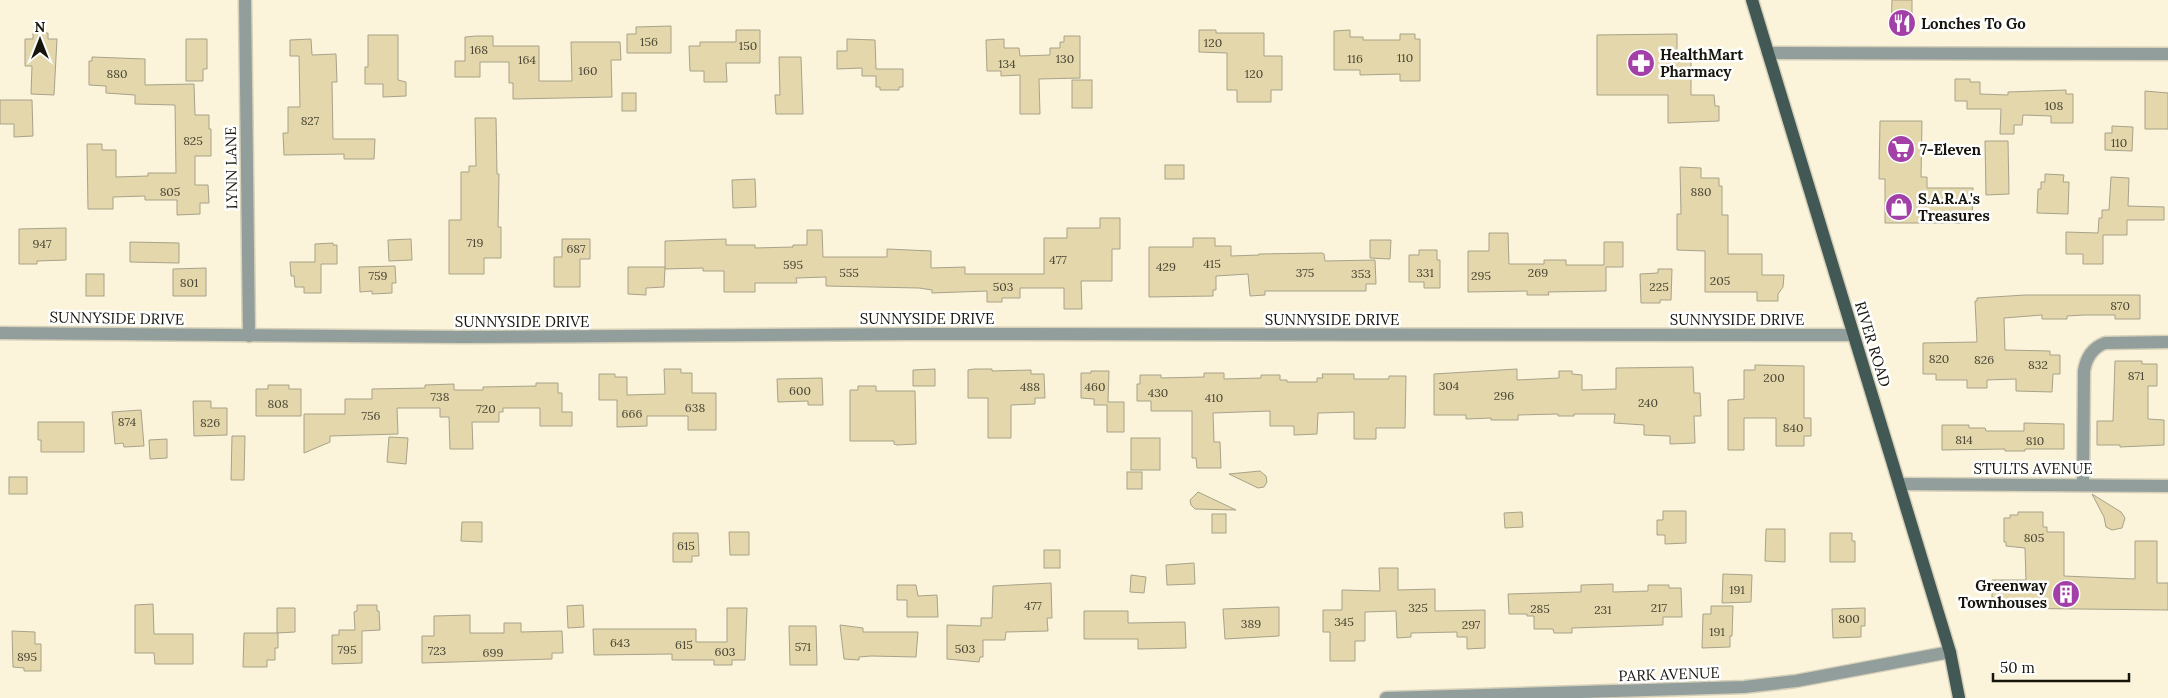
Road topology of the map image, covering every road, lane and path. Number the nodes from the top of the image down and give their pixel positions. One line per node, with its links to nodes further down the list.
1 (245, 0): 7 (street, LYNN LANE)
2 (1752, 0): 3 (main road, RIVER ROAD)
3 (1768, 53): 4 (street); 6 (main road, RIVER ROAD)
4 (2168, 54)
5 (0, 333): 7 (street, SUNNYSIDE DRIVE)
6 (1853, 335): 7 (street, SUNNYSIDE DRIVE); 9 (main road, RIVER ROAD)
7 (249, 336)
8 (2168, 342): 10 (street)
9 (1899, 484): 10 (street, STULTS AVENUE); 12 (main road, RIVER ROAD)
10 (2083, 485): 11 (street, STULTS AVENUE)
11 (2168, 486)
12 (1950, 652): 13 (street, PARK AVENUE); 15 (main road, RIVER ROAD)
13 (1572, 696): 14 (street, PARK AVENUE)
14 (1386, 698)
15 (1959, 698)

